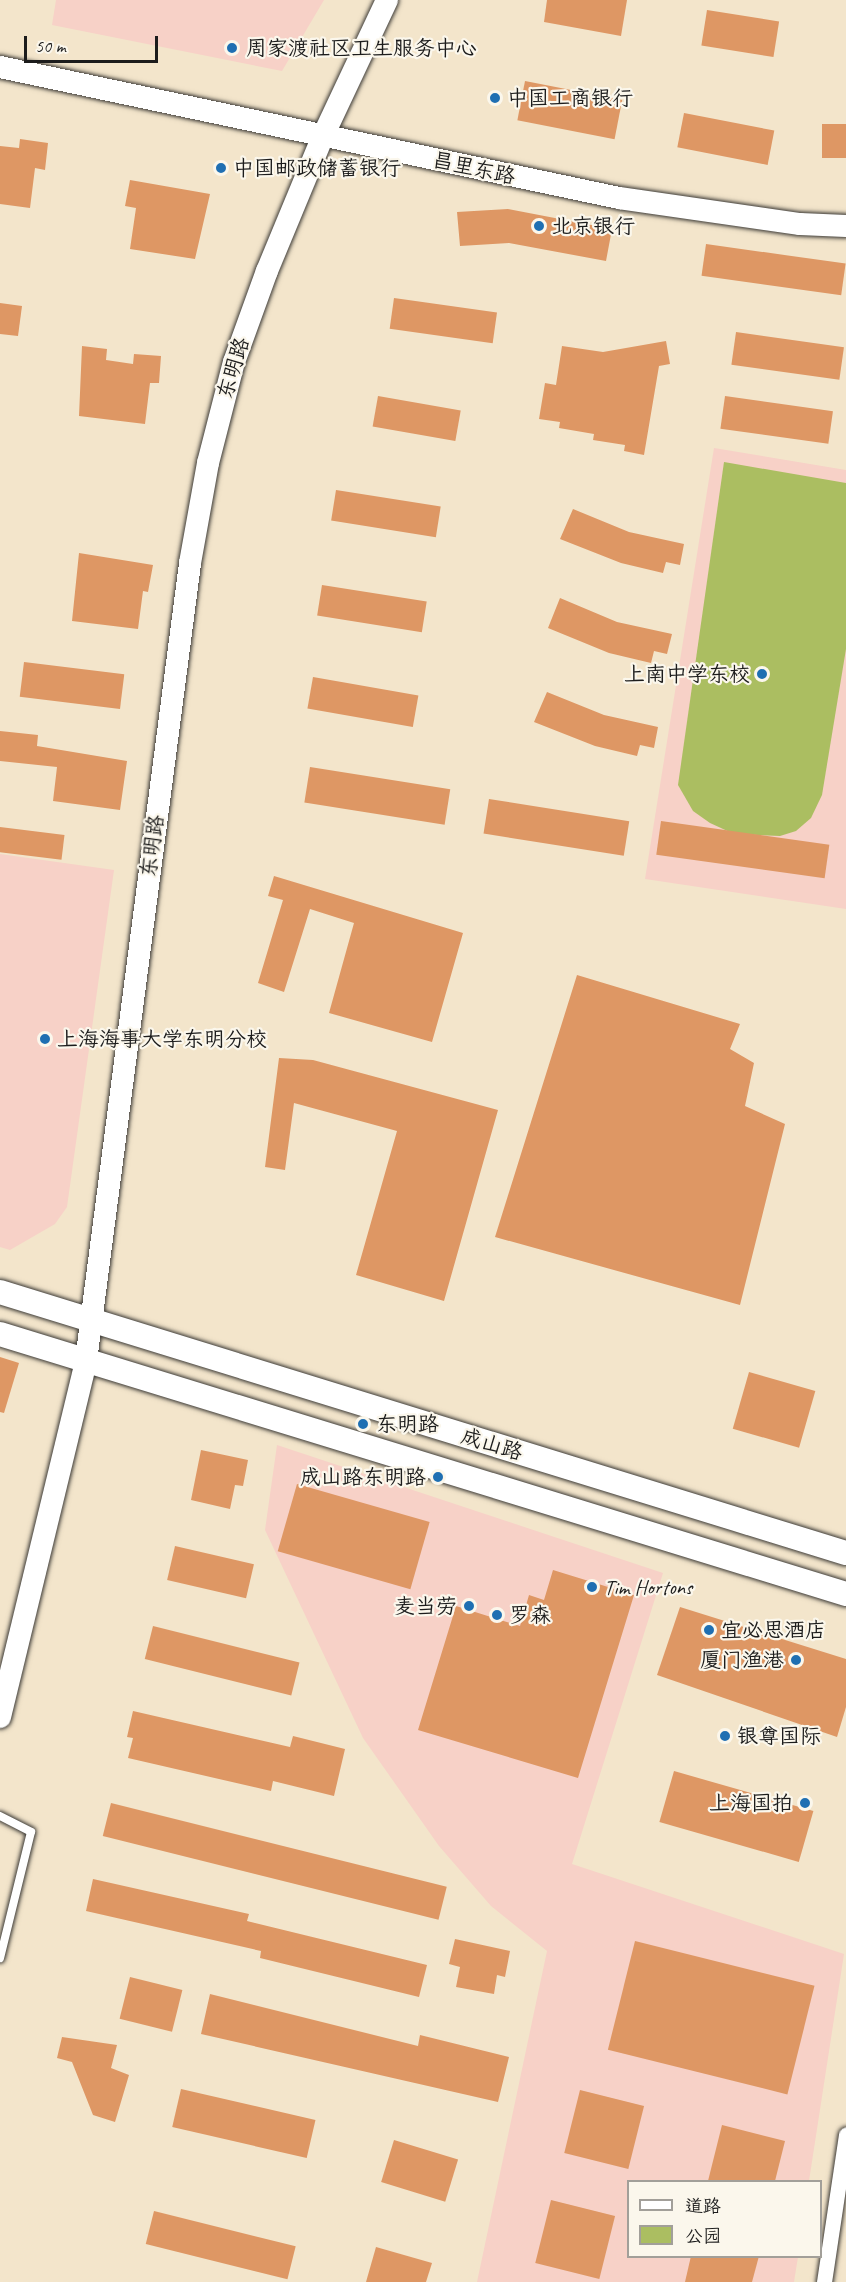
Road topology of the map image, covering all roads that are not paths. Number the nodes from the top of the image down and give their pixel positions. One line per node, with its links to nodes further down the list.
1 (387, 0): 3 (main road, 东明路)
2 (0, 67): 3 (main road, 昌里东路)
3 (323, 136): 4 (main road, 昌里东路); 6 (main road, 东明路)
4 (846, 226)
5 (0, 1292): 6 (main road, 成山路)
6 (92, 1322): 8 (main road, 东明路); 9 (main road, 成山路)
7 (0, 1334): 8 (main road, 成山路)
8 (86, 1361): 10 (main road, 成山路); 11 (main road, 东明路)
9 (846, 1553)
10 (846, 1594)
11 (0, 1717)
12 (0, 1816): 13 (lane)
13 (0, 1958)
14 (846, 2135): 15 (street)
15 (824, 2282)

